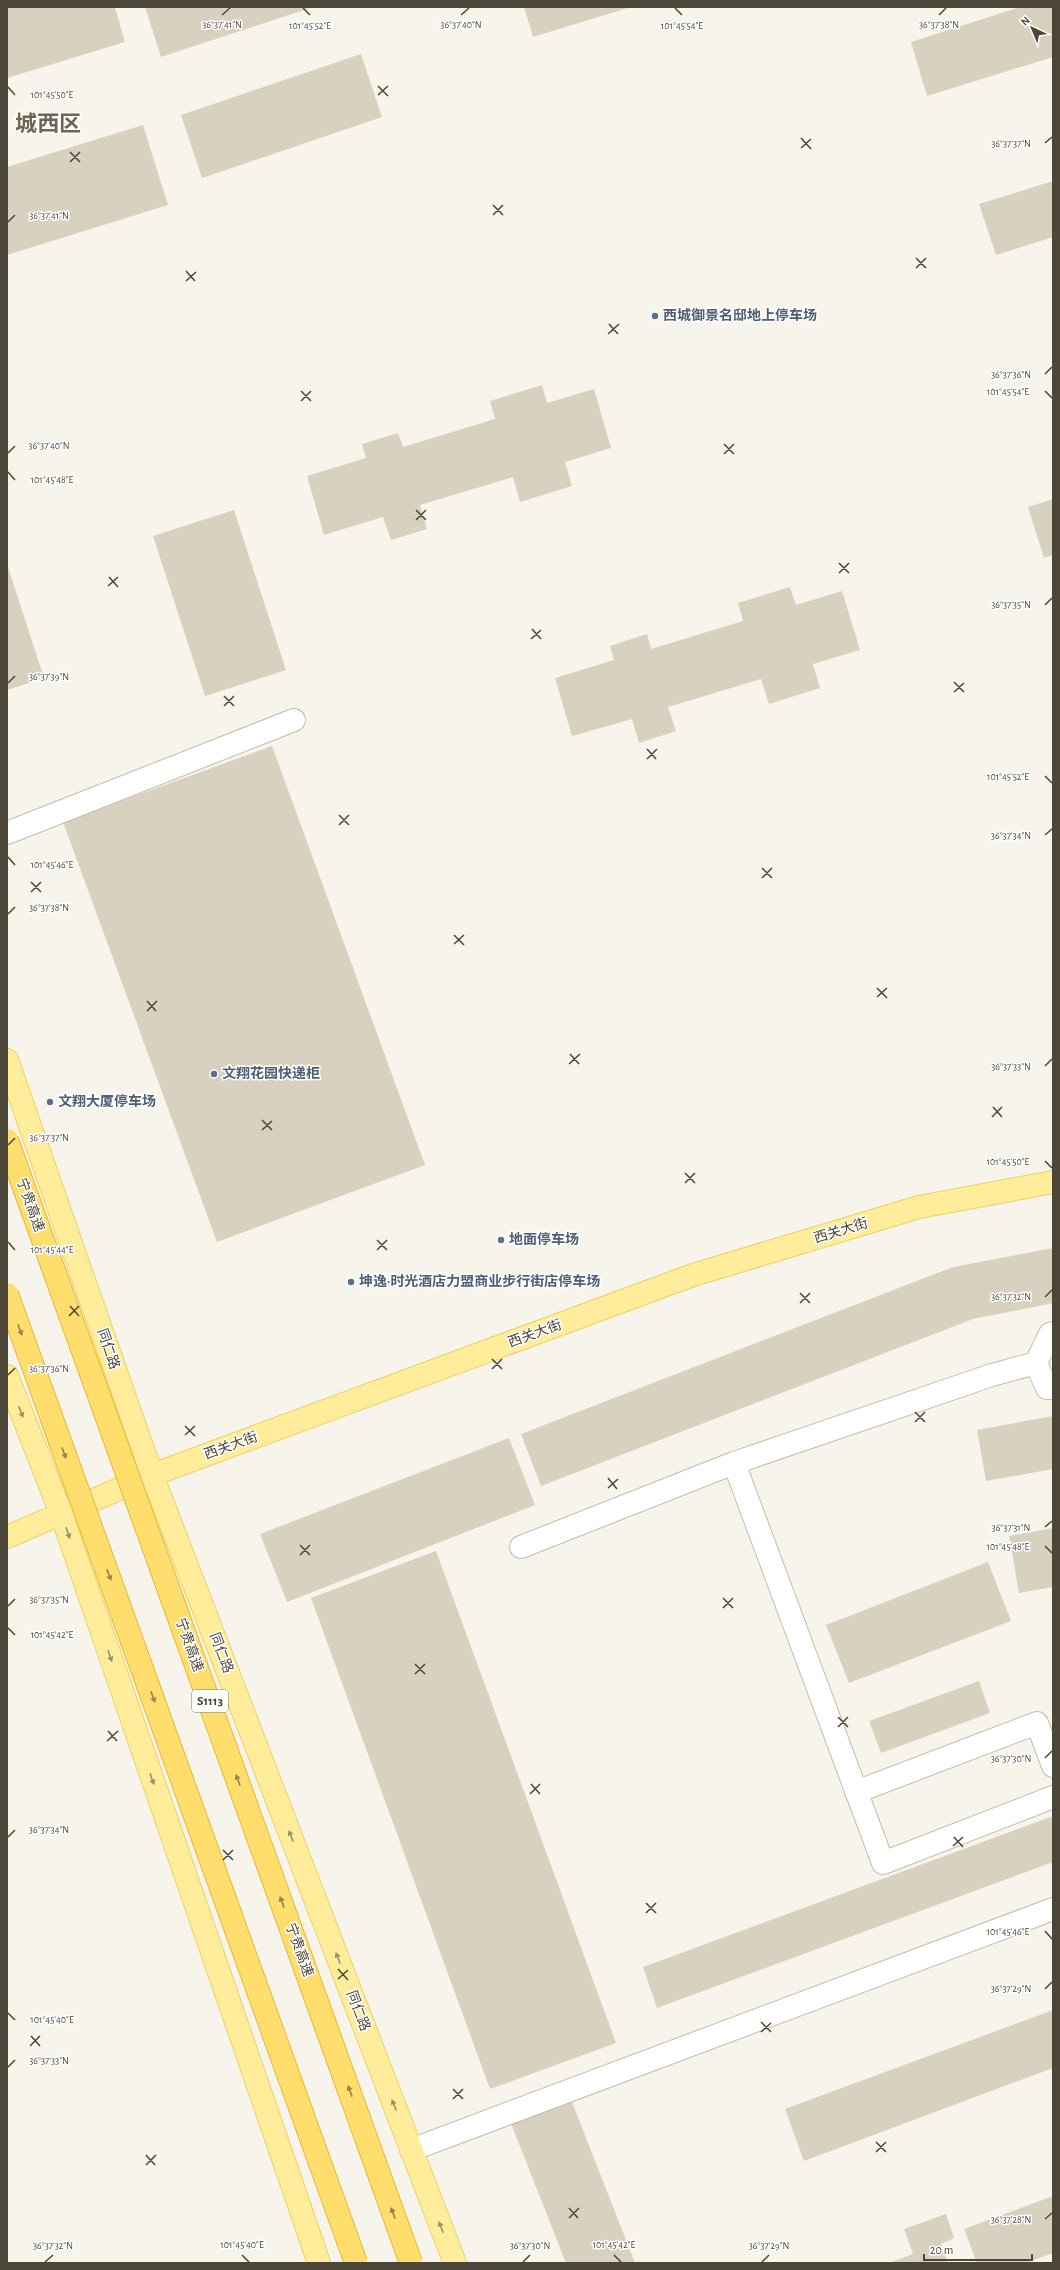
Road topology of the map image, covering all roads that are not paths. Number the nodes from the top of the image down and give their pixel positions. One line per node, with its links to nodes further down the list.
1 (294, 720): 2 (lane)
2 (7, 833)
3 (7, 1060): 12 (main road, 同仁路)
4 (7, 1140): 23 (highway, 宁贵高速 / S1113, one-way to 4, bridge)
5 (1053, 1182): 12 (main road, 西关大街)
6 (7, 1294): 22 (highway, one-way to 22, bridge)
7 (1053, 1333): 8 (lane)
8 (1036, 1363): 10 (lane); 11 (lane)
9 (7, 1376): 13 (main road, one-way to 13)
10 (1053, 1388)
11 (734, 1462): 15 (lane); 17 (lane)
12 (152, 1475): 13 (main road, 西关大街); 20 (main road, 同仁路, one-way to 12)
13 (61, 1513): 14 (main road, 西关大街); 21 (main road, one-way to 21)
14 (7, 1537)
15 (521, 1547)
16 (1053, 1766): 17 (lane)
17 (856, 1792): 18 (lane)
18 (1053, 1797)
19 (1053, 1909): 20 (lane)
20 (411, 2150): 24 (main road, 同仁路, one-way to 20)
21 (319, 2263)
22 (356, 2263)
23 (411, 2263)
24 (455, 2263)

